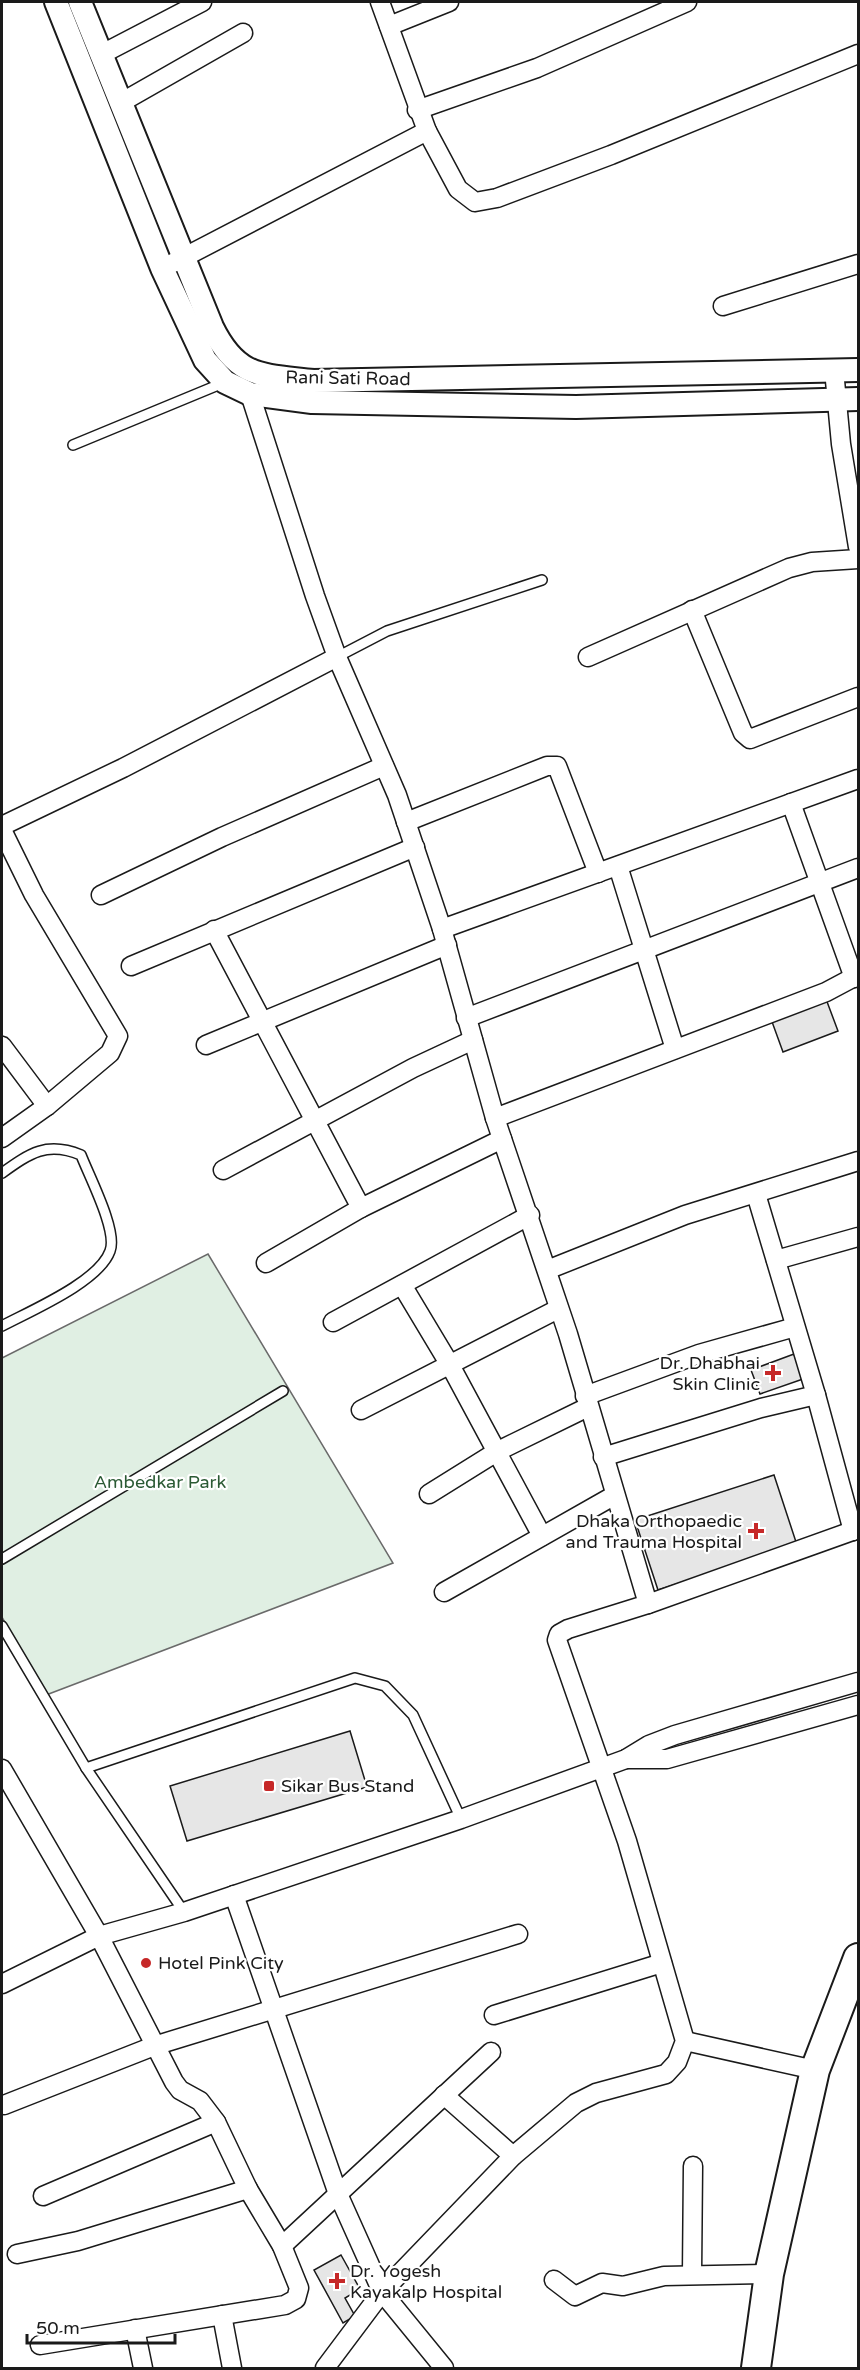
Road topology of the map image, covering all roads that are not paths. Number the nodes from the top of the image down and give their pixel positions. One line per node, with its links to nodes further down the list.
1 (56, 2): 16 (street)
2 (80, 2): 9 (street, Rani Sati Road)
3 (202, 2): 9 (street)
4 (380, 2): 7 (street)
5 (449, 2): 7 (street)
6 (682, 3): 12 (street)
7 (389, 26): 12 (street)
8 (243, 33): 11 (street)
9 (102, 54): 11 (street, Rani Sati Road)
10 (858, 54): 13 (street)
11 (122, 102): 14 (street, Rani Sati Road)
12 (417, 110): 13 (street)
13 (427, 131): 14 (street)
14 (183, 258): 16 (street); 21 (street, Rani Sati Road)
15 (858, 264): 17 (street)
16 (162, 268): 20 (street)
17 (723, 306)
18 (834, 370): 19 (street, Rani Sati Road); 21 (street, Rani Sati Road); 23 (street)
19 (858, 370)
20 (225, 382): 22 (street); 24 (lane)
21 (313, 391): 22 (street); 23 (street)
22 (250, 393): 29 (street)
23 (848, 399): 25 (street)
24 (73, 445)
25 (858, 548)
26 (858, 559): 28 (street)
27 (542, 579): 29 (lane)
28 (692, 610): 30 (street); 31 (street)
29 (337, 657): 32 (street); 36 (street)
30 (588, 657)
31 (858, 697)
32 (384, 766): 35 (street); 42 (street)
33 (858, 779): 34 (street)
34 (791, 803): 38 (street); 41 (street)
35 (406, 822): 37 (street); 40 (street)
36 (2, 828): 54 (street)
37 (415, 847): 43 (street); 44 (street)
38 (618, 866): 40 (street); 45 (street)
39 (858, 867): 41 (street)
40 (598, 873): 44 (street)
41 (819, 883): 45 (street); 47 (street)
42 (101, 895)
43 (214, 930): 46 (street); 49 (street)
44 (445, 937): 48 (street); 49 (street)
45 (643, 952): 48 (street); 53 (street)
46 (131, 966)
47 (856, 977): 53 (street)
48 (466, 1018): 50 (street)
49 (261, 1022): 51 (street); 56 (street)
50 (473, 1040): 55 (street); 56 (street)
51 (206, 1045)
52 (2, 1046): 54 (street)
53 (675, 1049): 55 (street)
54 (46, 1106): 57 (street)
55 (495, 1118): 58 (street)
56 (313, 1120): 60 (street); 63 (street)
57 (2, 1138)
58 (502, 1139): 63 (street); 64 (street)
59 (858, 1161): 62 (street)
60 (223, 1170)
61 (2, 1173): 72 (lane)
62 (756, 1194): 66 (street); 68 (street)
63 (361, 1208): 67 (street)
64 (530, 1215): 68 (street); 69 (street)
65 (858, 1237): 66 (street)
66 (776, 1260): 73 (street)
67 (266, 1263)
68 (547, 1270): 70 (street)
69 (402, 1285): 71 (street); 74 (street)
70 (558, 1309): 74 (street); 77 (street)
71 (333, 1322)
72 (2, 1326)
73 (795, 1327): 76 (street); 77 (street)
74 (450, 1365): 78 (street); 79 (street)
75 (284, 1390): 85 (lane)
76 (816, 1395): 80 (street); 83 (street)
77 (587, 1401): 79 (street); 80 (street)
78 (361, 1410)
79 (498, 1451): 81 (street); 84 (street)
80 (603, 1456): 82 (street)
81 (429, 1494)
82 (615, 1496): 84 (street); 87 (street)
83 (856, 1530): 87 (street)
84 (542, 1536): 86 (street)
85 (2, 1559)
86 (444, 1592)
87 (648, 1604): 92 (street)
88 (2, 1626): 93 (lane)
89 (858, 1682): 91 (street)
90 (858, 1705): 91 (street)
91 (626, 1759): 92 (street)
92 (601, 1767): 95 (street); 101 (street)
93 (86, 1768): 95 (lane); 97 (lane)
94 (2, 1769): 99 (street)
95 (461, 1819): 96 (street)
96 (234, 1895): 97 (street); 103 (street)
97 (184, 1912): 99 (street)
98 (518, 1934): 103 (street)
99 (99, 1936): 102 (street); 106 (street)
100 (858, 1958): 108 (main road)
101 (662, 1963): 104 (street); 105 (street)
102 (6, 1978)
103 (276, 2010): 106 (street); 115 (street)
104 (494, 2015)
105 (685, 2041): 108 (street); 112 (street)
106 (154, 2046): 110 (street); 111 (street)
107 (491, 2052): 109 (street)
108 (815, 2070): 120 (main road)
109 (444, 2095): 112 (street); 115 (street)
110 (4, 2105)
111 (216, 2122): 114 (street); 116 (street)
112 (513, 2156): 122 (street)
113 (693, 2166): 119 (street)
114 (249, 2189): 117 (street); 118 (street)
115 (338, 2194): 117 (street); 122 (street)
116 (43, 2196)
117 (282, 2246): 123 (street)
118 (17, 2254)
119 (692, 2274): 120 (street); 121 (street)
120 (769, 2274): 130 (main road)
121 (555, 2280)
122 (382, 2292): 128 (street); 129 (street)
123 (222, 2315): 124 (street); 127 (street)
124 (135, 2329): 125 (street); 126 (street)
125 (40, 2344)
126 (143, 2368)
127 (232, 2368)
128 (325, 2368)
129 (444, 2368)
130 (756, 2368)

